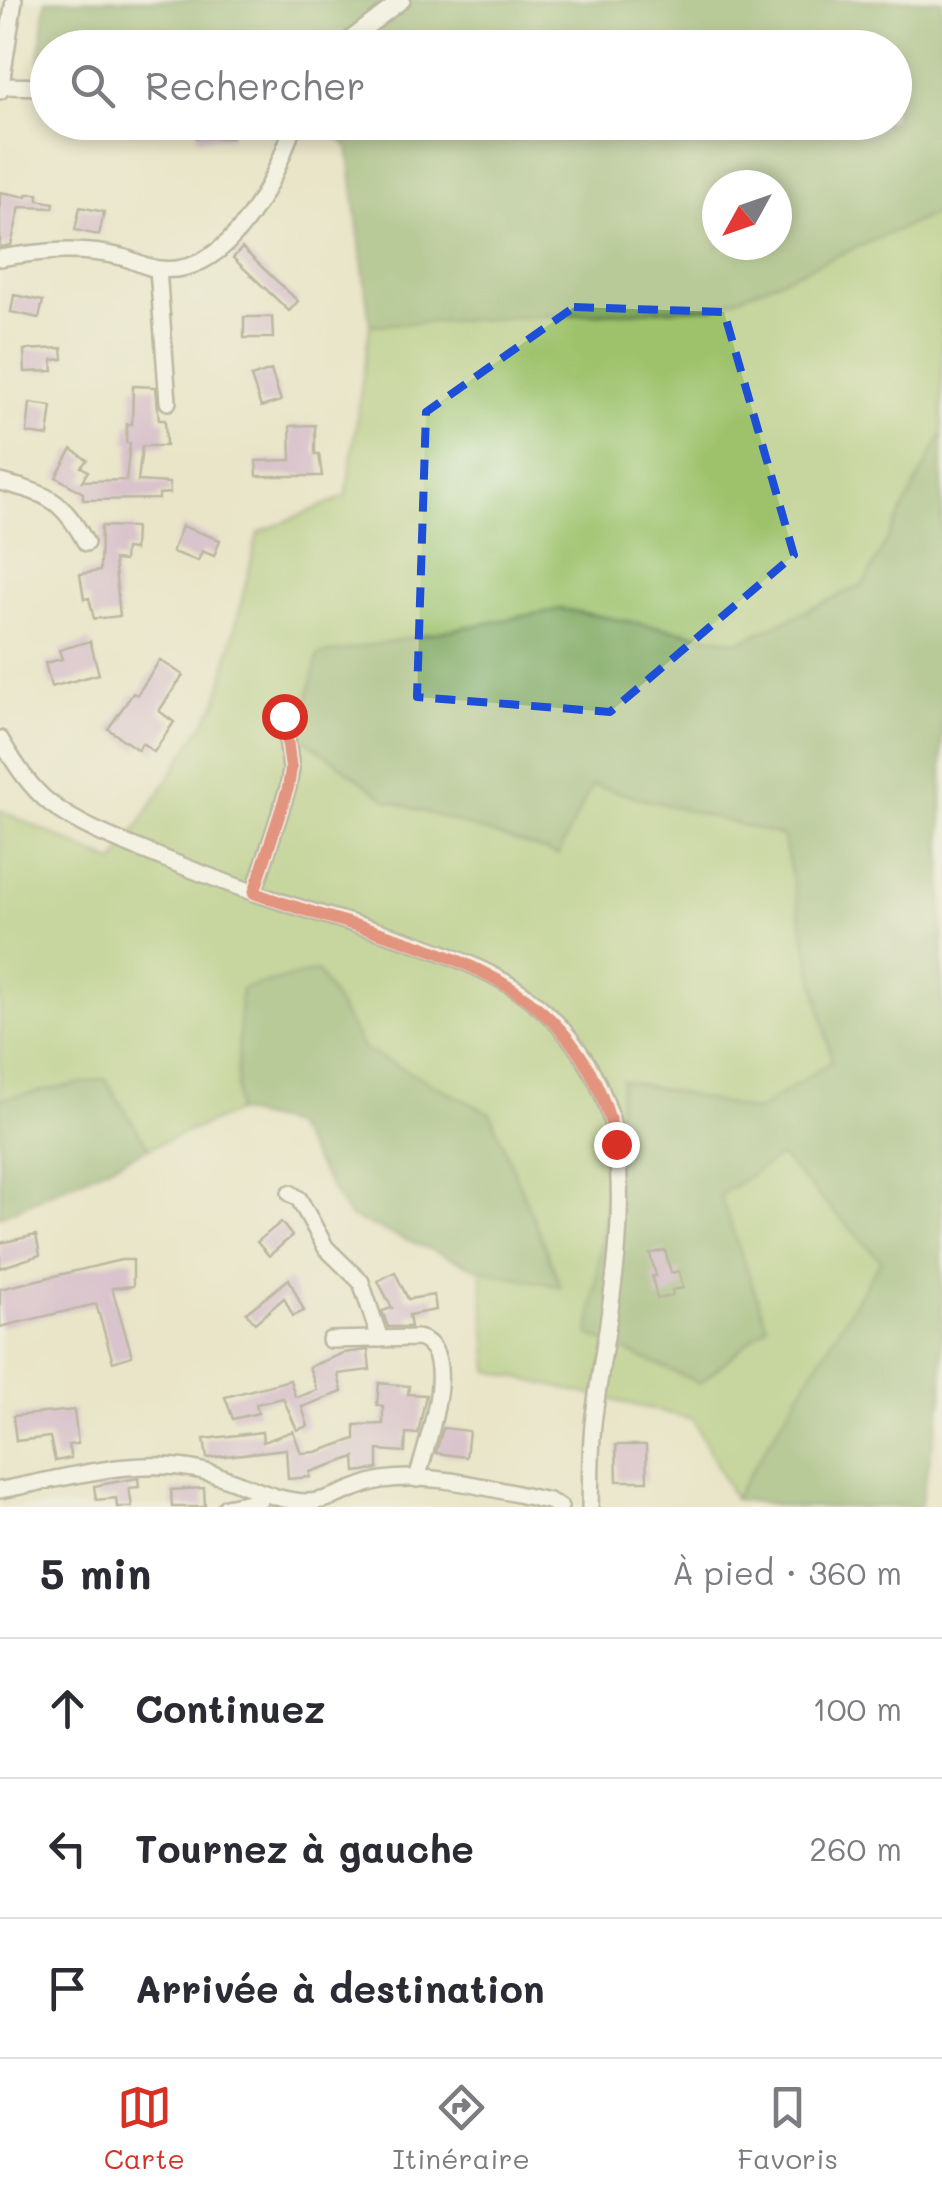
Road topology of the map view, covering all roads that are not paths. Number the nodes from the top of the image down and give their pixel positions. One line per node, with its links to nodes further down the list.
1 (14, 0): 5 (street)
2 (402, 0): 3 (street)
3 (363, 30)
4 (30, 87): 5 (street)
5 (0, 88)
6 (288, 140): 8 (street)
7 (0, 258): 8 (street)
8 (158, 269): 9 (street)
9 (168, 402)
10 (0, 482): 11 (street)
11 (86, 542)
12 (284, 716): 14 (street)
13 (0, 738): 14 (street)
14 (254, 893): 23 (street)
15 (290, 1193): 16 (street)
16 (380, 1339): 17 (street); 18 (street)
17 (330, 1340)
18 (417, 1479): 20 (street); 22 (street)
19 (0, 1490): 20 (street)
20 (260, 1500): 21 (street)
21 (226, 1507)
22 (560, 1507)
23 (590, 1507)

